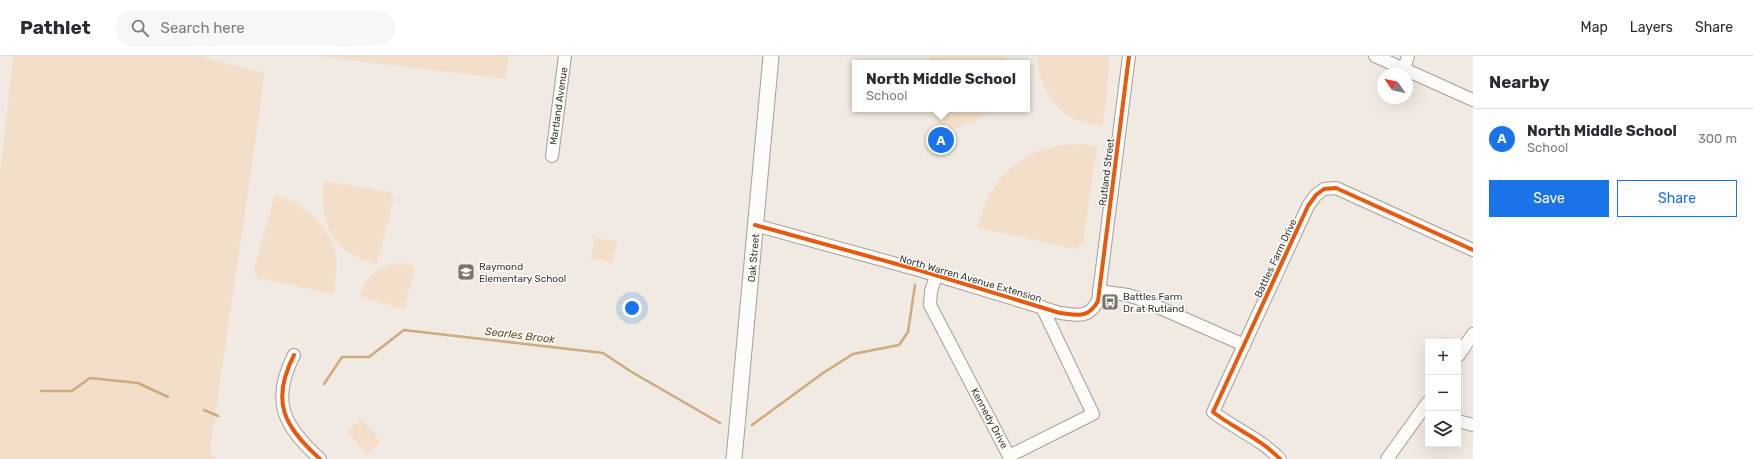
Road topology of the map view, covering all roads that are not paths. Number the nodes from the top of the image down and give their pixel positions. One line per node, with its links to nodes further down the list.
1 (565, 56): 10 (street, Martland Avenue)
2 (770, 56): 11 (main road, Oak Street)
3 (1129, 56): 14 (street, Rutland Street)
4 (1375, 56): 6 (street)
5 (1408, 56): 7 (street)
6 (1402, 68)
7 (1404, 68)
8 (1413, 73): 9 (street)
9 (1473, 100)
10 (552, 156)
11 (756, 225): 13 (street, North Warren Avenue Extension); 25 (main road, Oak Street)
12 (1473, 250): 17 (street, Battles Farm Drive)
13 (936, 276): 15 (street, North Warren Avenue Extension); 15 (street, Kennedy Drive)
14 (1099, 291): 15 (street, North Warren Avenue Extension); 17 (street)
15 (1042, 307)
16 (1473, 334): 18 (street)
17 (1244, 345): 23 (street, Battles Farm Drive)
18 (1461, 352)
19 (294, 355): 24 (street)
20 (1425, 409): 26 (street)
21 (1461, 422): 22 (street)
22 (1473, 425)
23 (1278, 457)
24 (320, 459)
25 (734, 459)
26 (1387, 459)

